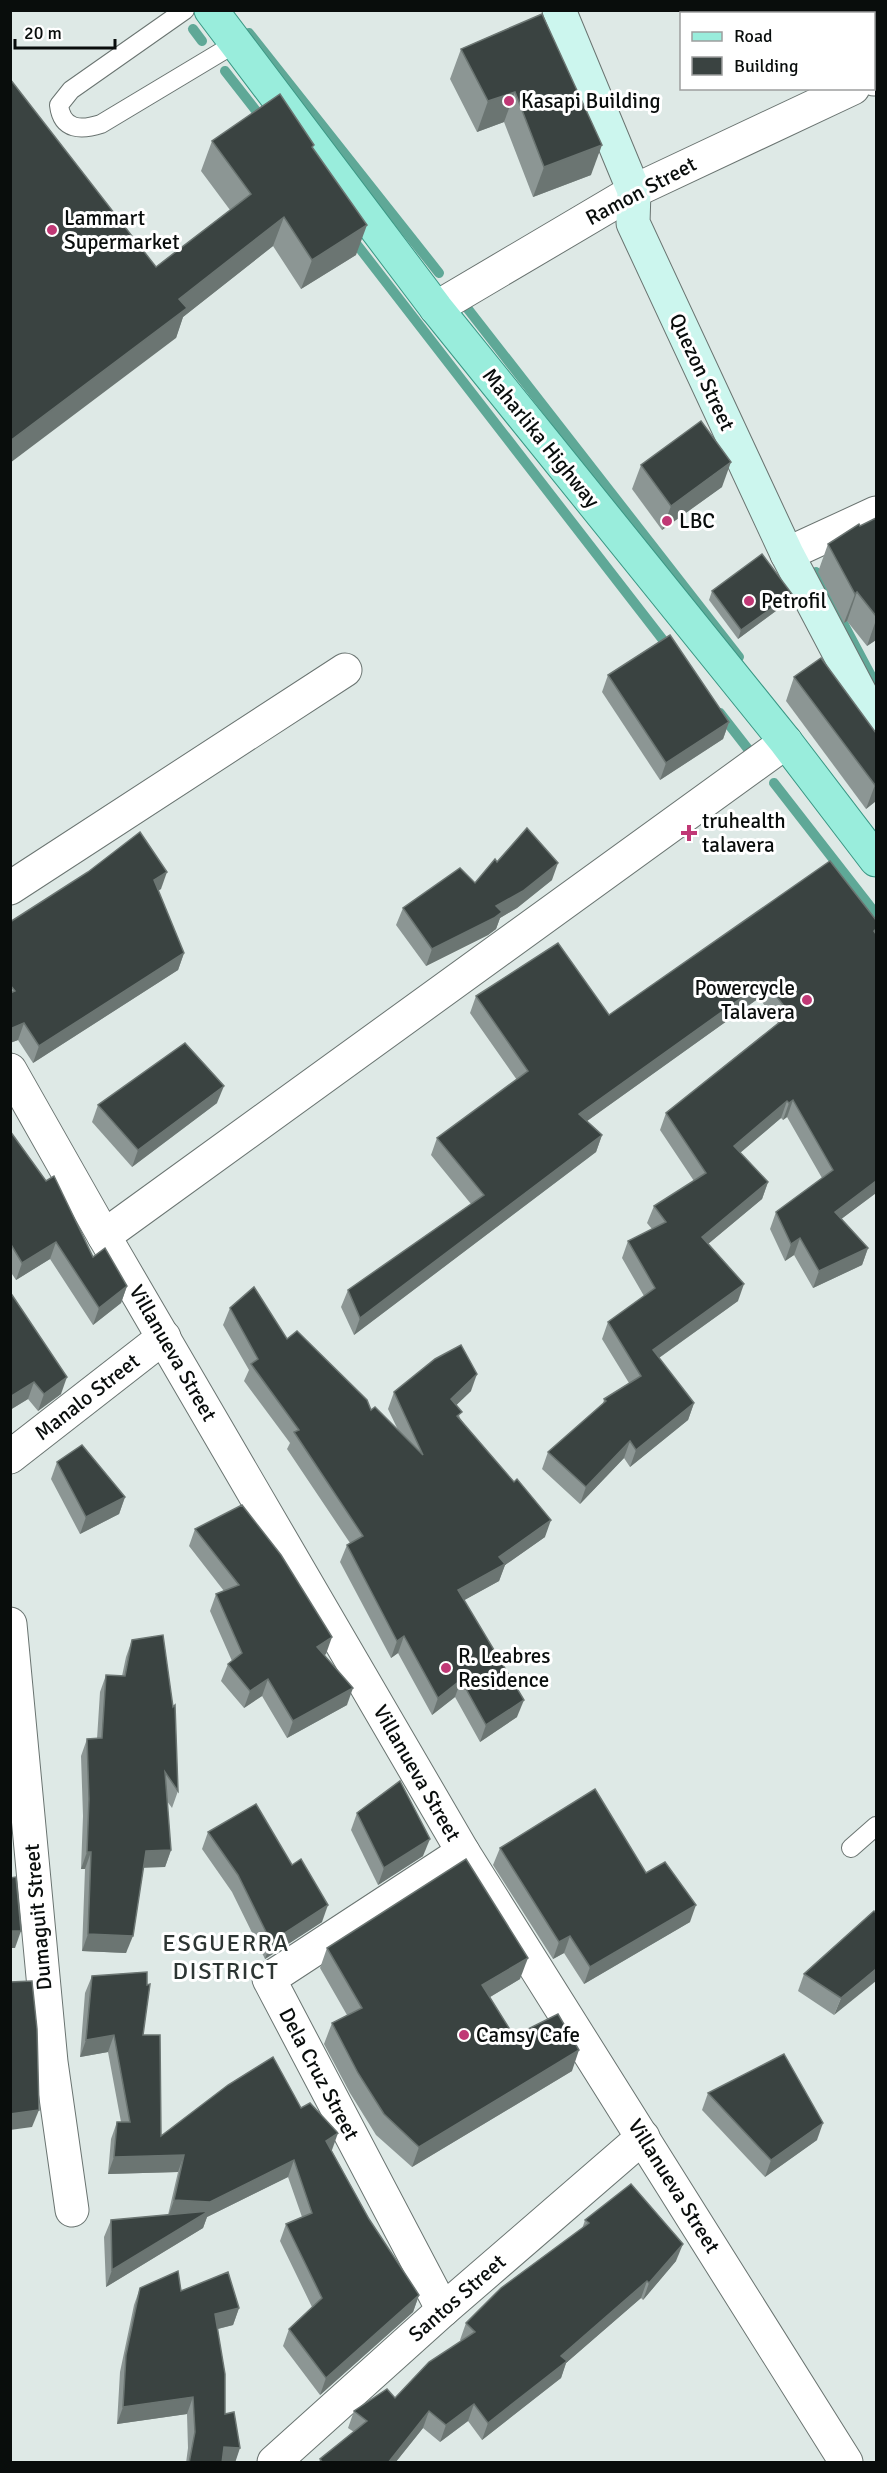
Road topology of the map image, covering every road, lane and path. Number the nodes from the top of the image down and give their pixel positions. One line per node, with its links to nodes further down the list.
1 (185, 10): 4 (lane)
2 (211, 10): 4 (main road, Maharlika Highway)
3 (559, 10): 6 (street, Quezon Street)
4 (236, 43): 7 (main road, Maharlika Highway)
5 (849, 90): 6 (street, Ramon Street)
6 (634, 191): 7 (street, Ramon Street); 9 (street, Quezon Street)
7 (436, 308): 12 (main road, Maharlika Highway)
8 (876, 513): 9 (street)
9 (787, 554): 11 (street, Quezon Street)
10 (345, 670): 14 (street)
11 (876, 723)
12 (786, 742): 13 (main road, Maharlika Highway); 16 (street)
13 (876, 860)
14 (10, 888)
15 (10, 1070): 16 (street, Villanueva Street)
16 (104, 1236): 17 (street, Villanueva Street)
17 (164, 1337): 18 (street, Manalo Street); 22 (street, Villanueva Street)
18 (10, 1457)
19 (10, 1624): 24 (street, Dumaguit Street)
20 (876, 1826): 21 (lane)
21 (851, 1848)
22 (463, 1852): 23 (street, Villanueva Street); 25 (street, Dela Cruz Street)
23 (643, 2137): 25 (street, Santos Street); 27 (street, Villanueva Street)
24 (72, 2210)
25 (443, 2310): 26 (street, Santos Street)
26 (274, 2463)
27 (846, 2463)

